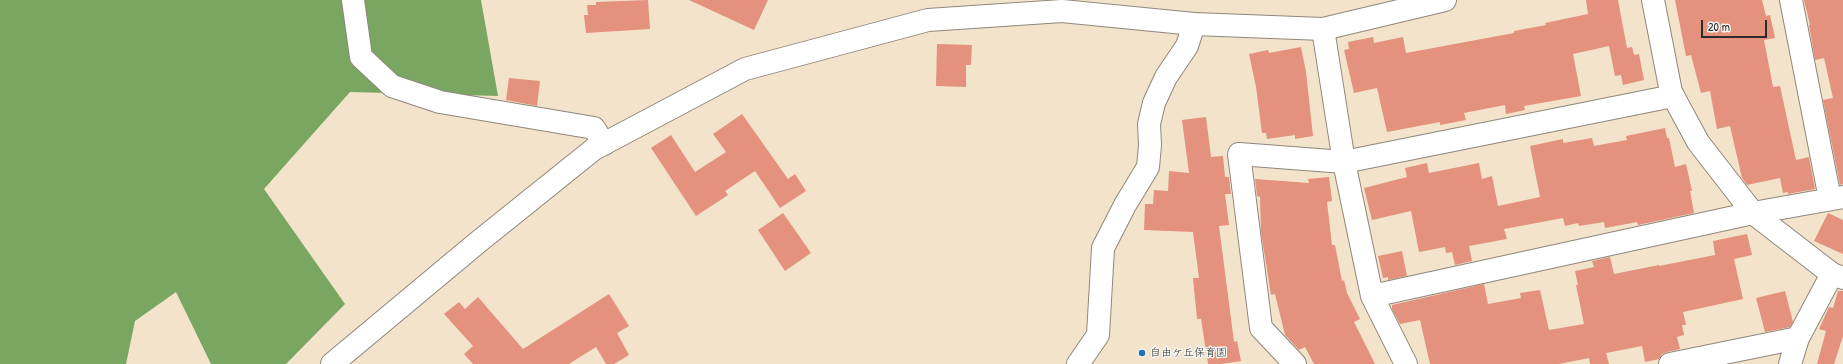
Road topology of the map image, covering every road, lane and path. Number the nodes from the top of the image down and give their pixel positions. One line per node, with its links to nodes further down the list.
1 (354, 0): 9 (street)
2 (1445, 0): 5 (street)
3 (1653, 0): 8 (street)
4 (1791, 0): 11 (street)
5 (1421, 2): 7 (street)
6 (1194, 24): 7 (street); 9 (street); 17 (street)
7 (1322, 29): 10 (street)
8 (1673, 96): 10 (street); 12 (street)
9 (604, 144): 16 (street)
10 (1344, 162): 14 (street); 18 (street)
11 (1836, 198): 12 (street)
12 (1753, 213): 13 (street); 14 (street)
13 (1837, 276): 15 (street)
14 (1372, 296): 19 (street)
15 (1798, 338): 20 (street); 21 (street)
16 (332, 364)
17 (1078, 364)
18 (1295, 364)
19 (1406, 364)
20 (1670, 364)
21 (1790, 364)

